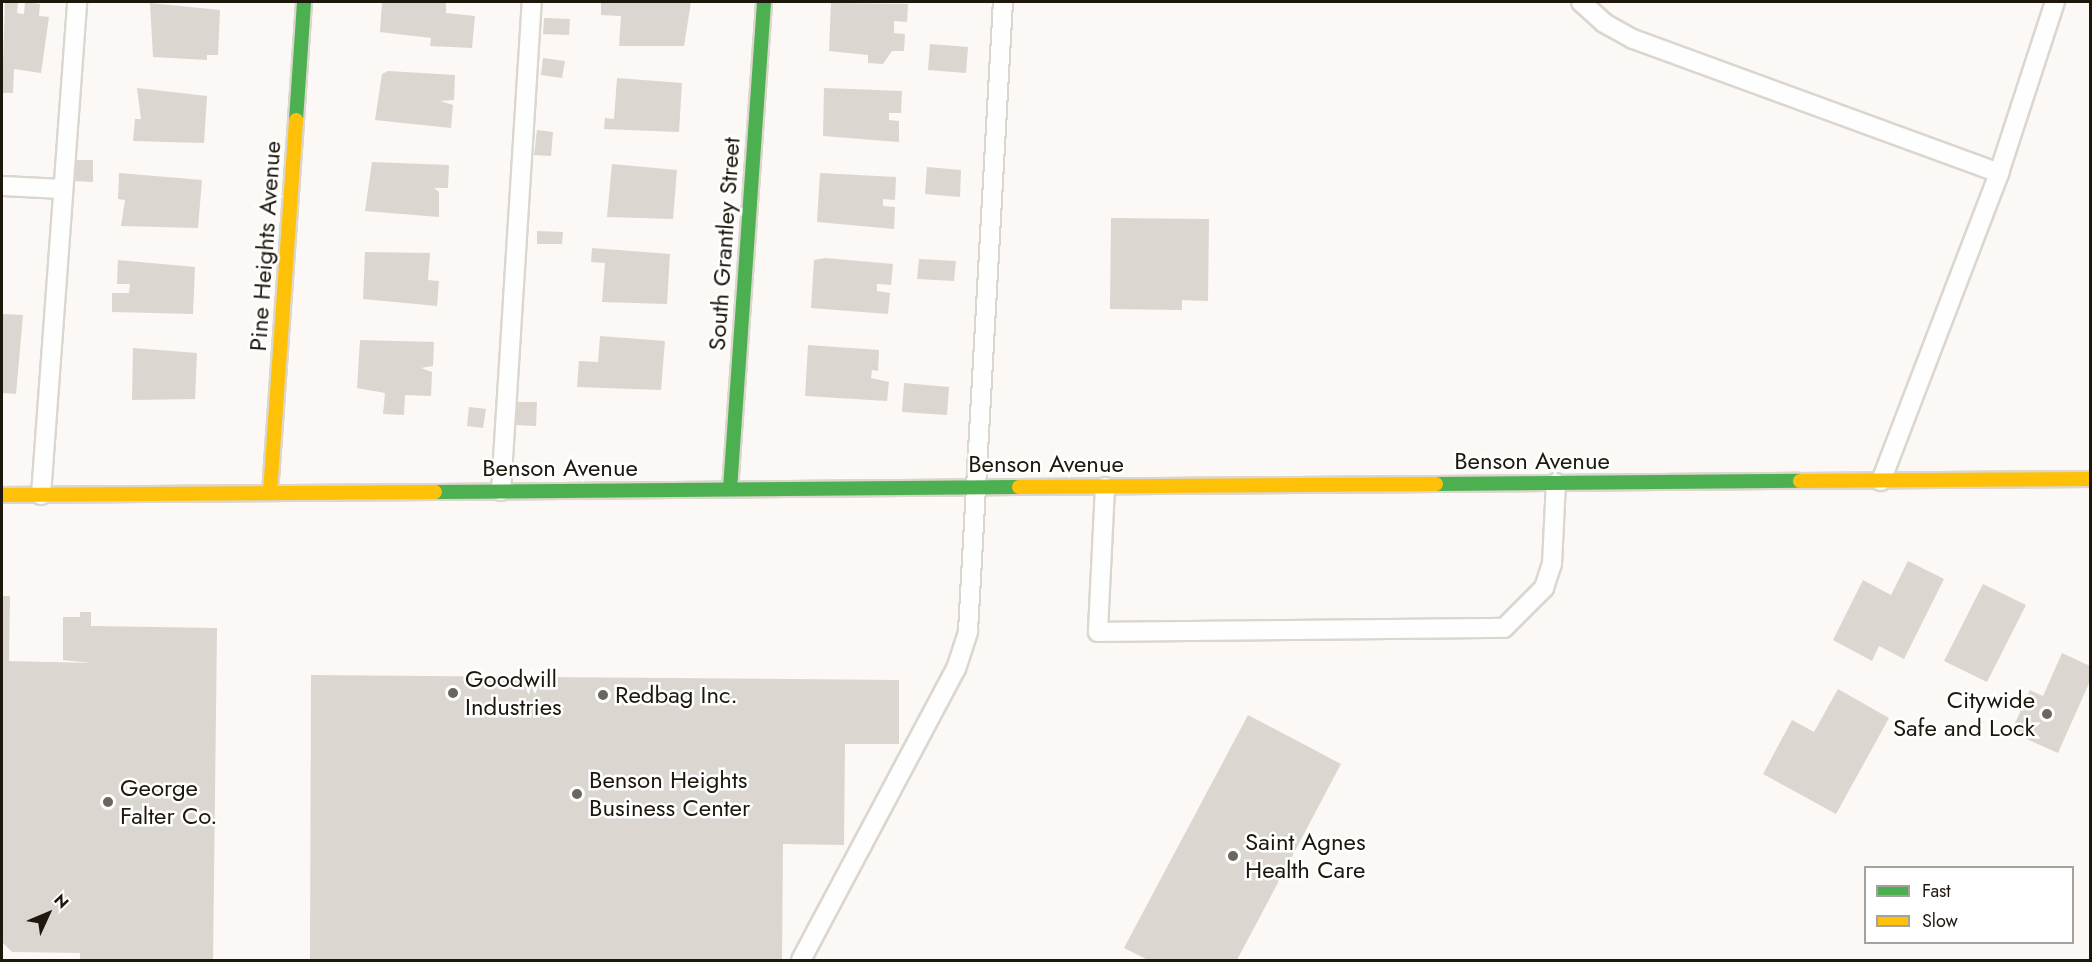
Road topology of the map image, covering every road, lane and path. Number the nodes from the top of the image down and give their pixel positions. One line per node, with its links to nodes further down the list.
1 (77, 2): 10 (lane)
2 (304, 2): 18 (street, Pine Heights Avenue)
3 (532, 2): 17 (lane)
4 (764, 2): 16 (street, South Grantley Street)
5 (1003, 2): 14 (lane)
6 (1581, 2): 8 (lane)
7 (2055, 2): 8 (lane)
8 (1999, 173): 12 (lane)
9 (2, 186): 10 (lane)
10 (63, 189): 20 (lane)
11 (2091, 479): 12 (street, Benson Avenue)
12 (1881, 481): 13 (street, Benson Avenue)
13 (1556, 483): 15 (street, Benson Avenue); 15 (lane)
14 (976, 487): 15 (street, Benson Avenue); 16 (street, Benson Avenue); 21 (lane)
15 (1105, 487)
16 (730, 489): 17 (street, Benson Avenue)
17 (501, 491): 18 (street, Benson Avenue)
18 (270, 493): 20 (street, Benson Avenue)
19 (2, 495): 20 (street, Benson Avenue)
20 (41, 495)
21 (801, 960)

